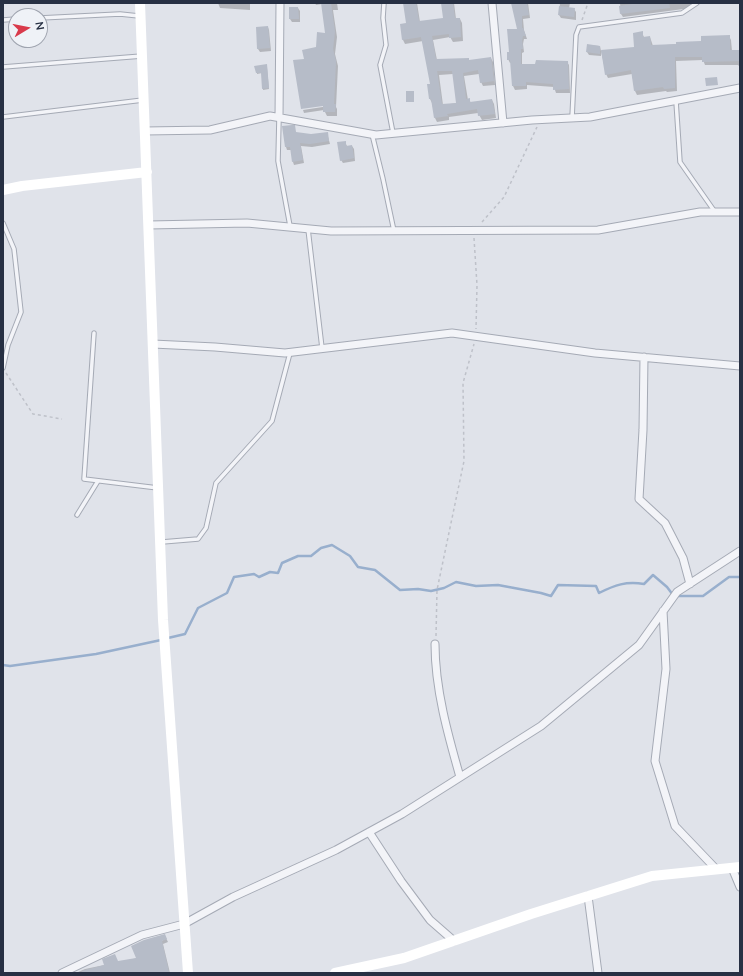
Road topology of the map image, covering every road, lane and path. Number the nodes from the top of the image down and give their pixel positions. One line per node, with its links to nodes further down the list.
1 (140, 3): 7 (main road)
2 (280, 3): 16 (street)
3 (384, 3): 21 (lane)
4 (492, 3): 19 (street)
5 (588, 3): 9 (path)
6 (698, 3): 9 (lane)
7 (141, 16): 8 (lane); 10 (main road)
8 (48, 18)
9 (579, 27): 17 (lane)
10 (142, 56): 11 (lane); 13 (main road)
11 (3, 67)
12 (740, 88): 14 (street)
13 (144, 100): 15 (lane); 20 (main road)
14 (676, 101): 17 (street); 25 (lane)
15 (3, 118)
16 (279, 118): 20 (street); 22 (street); 29 (lane)
17 (572, 118): 18 (street)
18 (540, 120): 19 (street); 32 (path)
19 (503, 123): 21 (street)
20 (145, 131): 23 (main road)
21 (393, 133): 22 (street)
22 (372, 134): 31 (lane)
23 (147, 172): 24 (main road); 28 (main road)
24 (3, 190)
25 (715, 212): 26 (street); 32 (street)
26 (740, 212)
27 (3, 223): 40 (lane)
28 (149, 225): 29 (street); 35 (main road)
29 (290, 226): 30 (street)
30 (308, 228): 31 (street); 36 (lane)
31 (394, 231): 32 (street)
32 (474, 232): 34 (path)
33 (94, 333): 42 (lane)
34 (476, 336): 36 (street); 38 (street); 49 (path)
35 (153, 344): 37 (street); 43 (main road)
36 (322, 348): 37 (street)
37 (290, 352): 45 (lane)
38 (644, 357): 39 (street); 47 (street)
39 (740, 366)
40 (3, 369): 41 (path)
41 (62, 420)
42 (98, 480): 43 (lane); 44 (lane)
43 (159, 488): 45 (main road)
44 (77, 515)
45 (161, 542): 56 (main road)
46 (740, 551): 47 (street)
47 (690, 584): 48 (street)
48 (663, 611): 50 (street); 53 (street)
49 (436, 644): 50 (street)
50 (460, 777): 51 (street)
51 (369, 832): 56 (street); 57 (street)
52 (736, 867): 53 (main road); 54 (street)
53 (716, 869): 55 (main road)
54 (740, 887)
55 (588, 896): 57 (main road); 61 (street)
56 (184, 924): 58 (street); 59 (main road)
57 (454, 941): 60 (main road)
58 (62, 973)
59 (188, 973)
60 (335, 973)
61 (598, 973)

